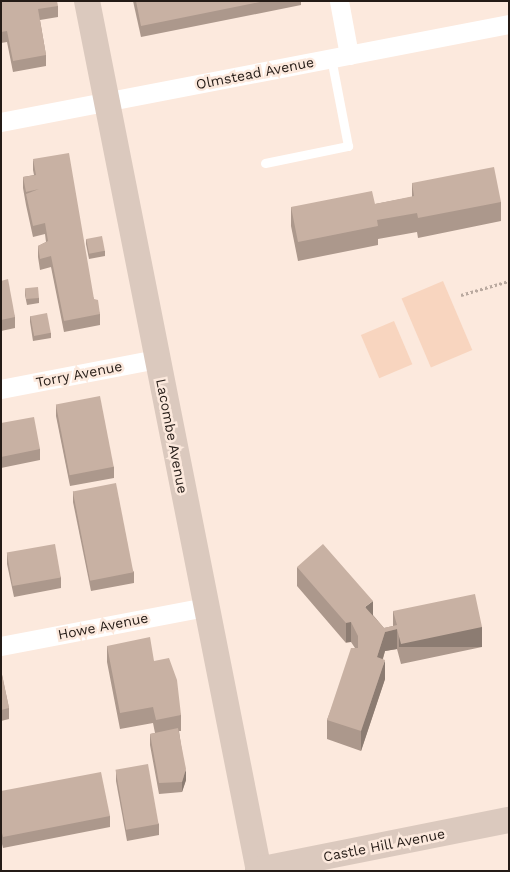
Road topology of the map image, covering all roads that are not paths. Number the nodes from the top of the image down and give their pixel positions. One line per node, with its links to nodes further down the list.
1 (87, 1): 5 (main road, Lacombe Avenue)
2 (339, 1): 4 (street)
3 (509, 24): 4 (street, Olmstead Avenue)
4 (340, 57): 5 (street, Olmstead Avenue); 7 (lane)
5 (107, 101): 6 (street, Olmstead Avenue); 8 (main road, Lacombe Avenue)
6 (1, 122)
7 (265, 163)
8 (157, 359): 9 (street, Torry Avenue); 10 (main road, Lacombe Avenue)
9 (1, 389)
10 (205, 607): 11 (street, Howe Avenue); 13 (main road, Lacombe Avenue)
11 (1, 646)
12 (509, 820): 13 (main road, Castle Hill Avenue)
13 (258, 871)

